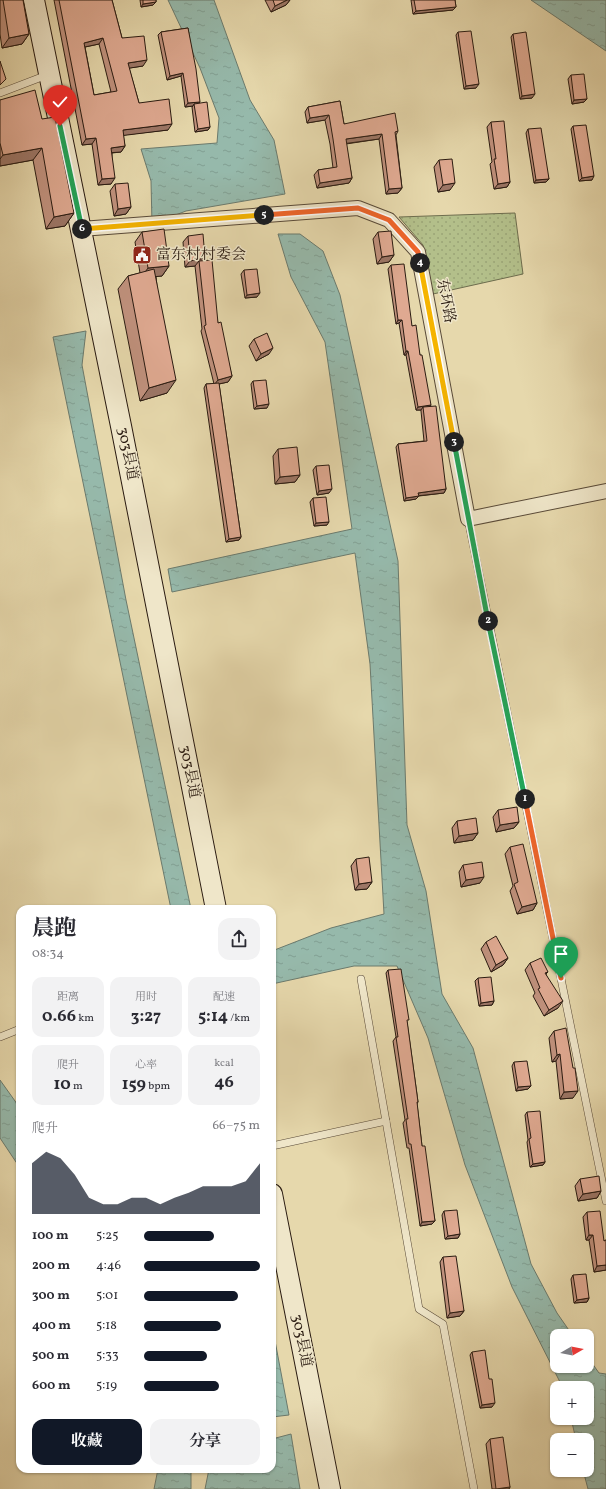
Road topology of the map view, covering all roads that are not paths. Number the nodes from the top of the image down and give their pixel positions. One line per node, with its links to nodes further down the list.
1 (34, 0): 2 (main road, 303县道)
2 (49, 74): 3 (lane); 4 (main road, 303县道)
3 (0, 93)
4 (81, 229): 6 (street, 东环路); 7 (main road, 303县道)
5 (606, 491): 6 (street)
6 (468, 519): 13 (lane)
7 (215, 905)
8 (361, 979): 11 (lane)
9 (16, 1031): 10 (lane)
10 (0, 1037)
11 (386, 1121): 12 (lane); 16 (lane)
12 (276, 1145)
13 (606, 1201)
14 (276, 1214): 15 (main road, 303县道)
15 (330, 1489)
16 (474, 1489)

